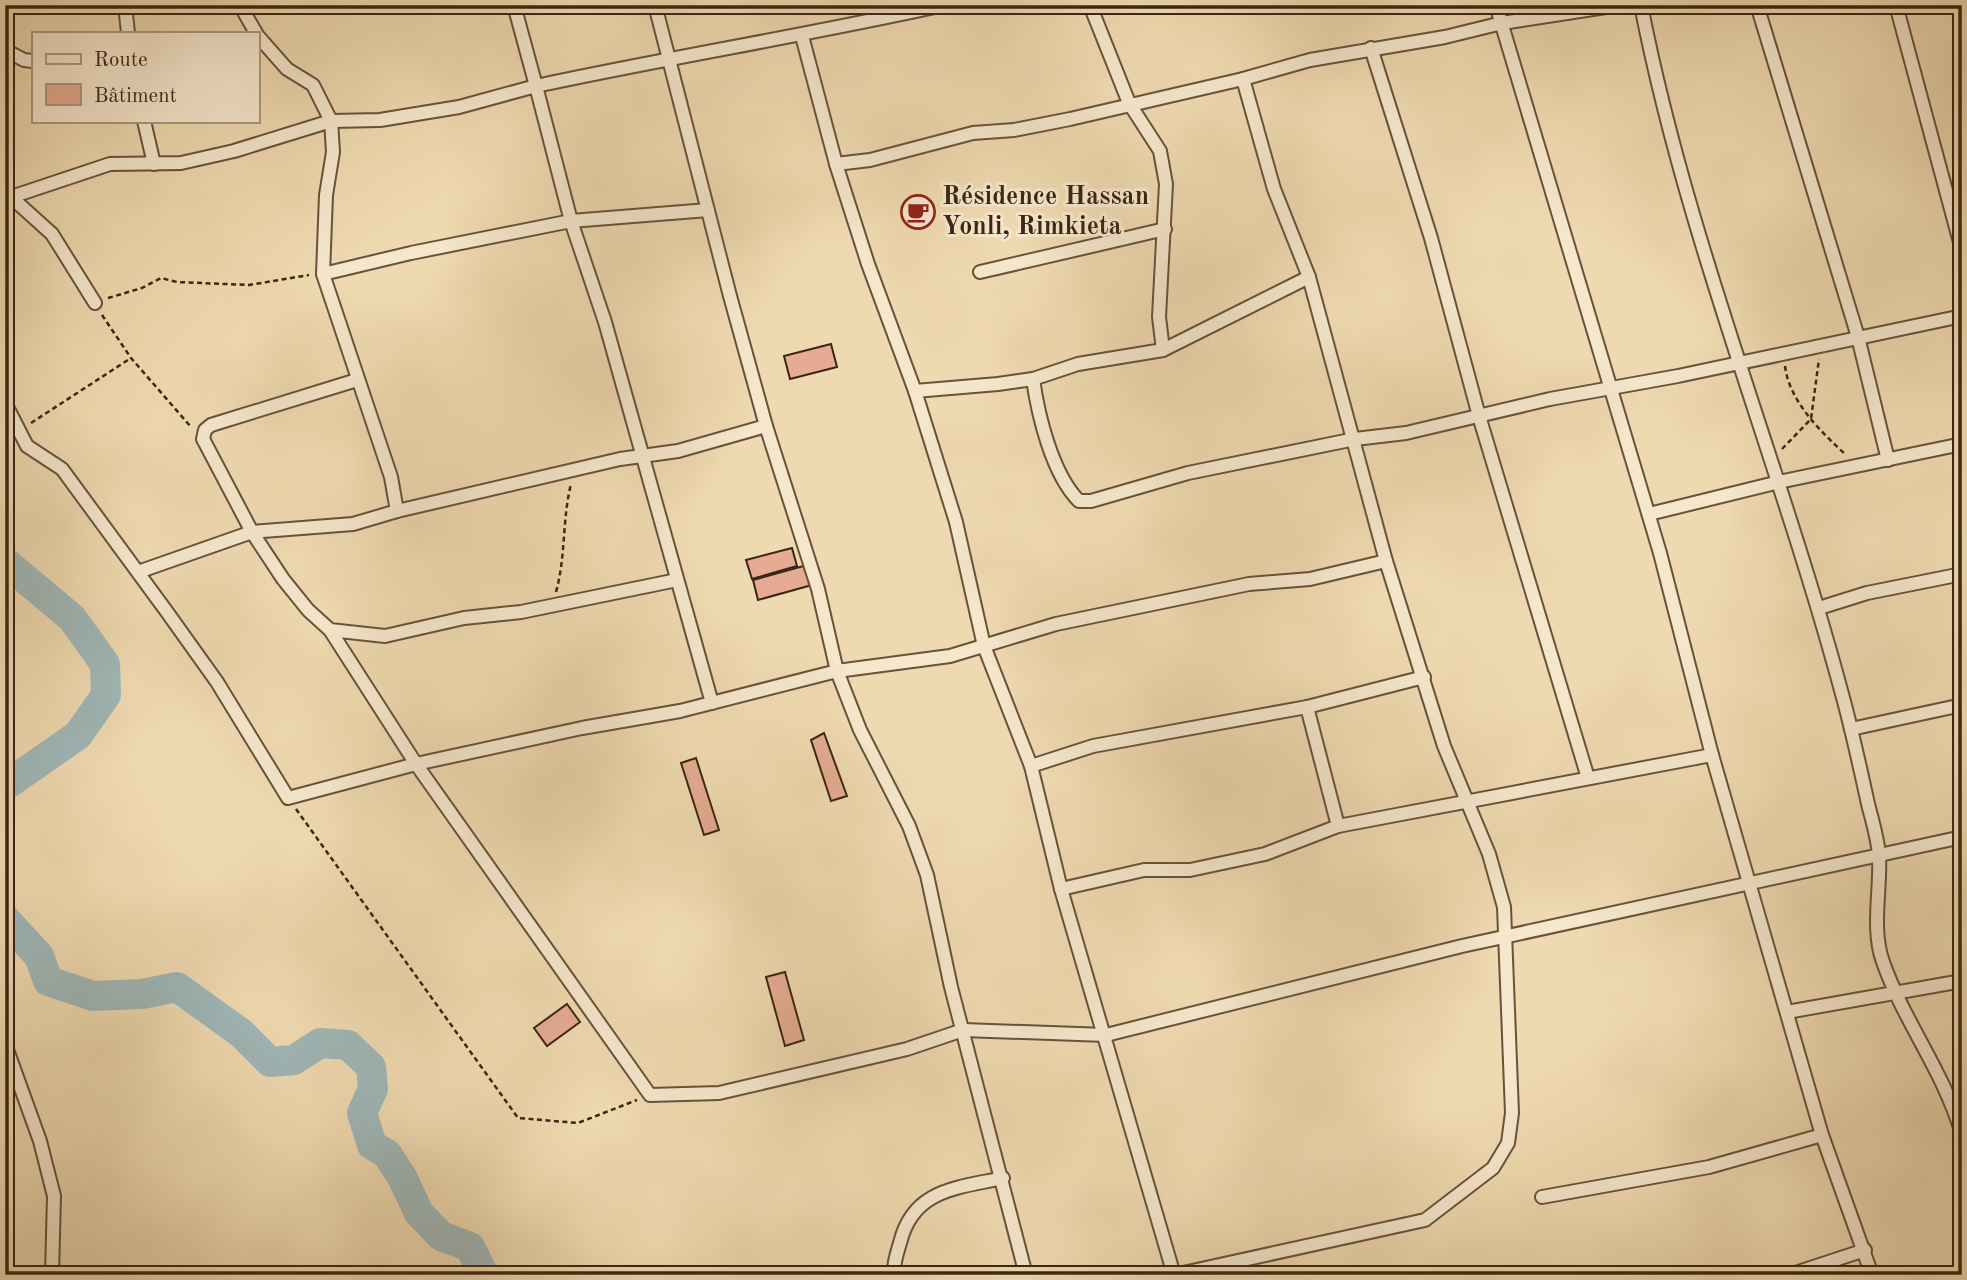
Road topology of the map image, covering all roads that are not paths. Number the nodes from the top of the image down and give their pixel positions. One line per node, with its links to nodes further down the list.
1 (125, 5): 13 (street)
2 (240, 5): 14 (street)
3 (514, 5): 22 (street)
4 (655, 5): 19 (street)
5 (944, 5): 15 (street)
6 (1090, 5): 23 (street)
7 (1496, 5): 12 (street)
8 (1619, 5): 12 (street)
9 (1641, 5): 40 (street)
10 (1758, 5): 38 (street)
11 (1896, 5): 32 (street)
12 (1502, 23): 17 (street); 43 (street)
13 (128, 32)
14 (255, 32)
15 (802, 36): 19 (street); 27 (street)
16 (259, 37): 24 (street)
17 (1371, 48): 21 (street); 46 (street)
18 (5, 50): 20 (street)
19 (670, 57): 22 (street); 29 (street)
20 (32, 61)
21 (1243, 79): 23 (street); 35 (street)
22 (536, 86): 24 (street); 30 (street)
23 (1129, 103): 27 (street); 31 (street)
24 (331, 121): 26 (street); 34 (street)
25 (144, 122): 26 (street)
26 (154, 164): 28 (street)
27 (836, 164): 44 (street)
28 (8, 198): 36 (street)
29 (708, 210): 30 (street); 47 (street)
30 (571, 221): 34 (street); 50 (street)
31 (1164, 229): 33 (street); 39 (street)
32 (1962, 250)
33 (980, 272)
34 (323, 274): 42 (street)
35 (1308, 276): 39 (street); 48 (street)
36 (95, 303)
37 (1962, 316): 38 (street)
38 (1858, 337): 40 (street); 51 (street)
39 (1163, 350): 41 (street)
40 (1738, 362): 43 (street); 52 (street)
41 (1033, 379): 44 (street); 48 (street)
42 (357, 380): 53 (street); 55 (street)
43 (1611, 387): 46 (street); 54 (street)
44 (915, 391): 62 (street)
45 (5, 403): 57 (street)
46 (1479, 416): 48 (street); 72 (street)
47 (766, 426): 50 (street); 63 (street)
48 (1355, 439): 56 (street)
49 (1962, 444): 51 (street)
50 (643, 455): 53 (street); 59 (street)
51 (1888, 460): 52 (street)
52 (1779, 482): 54 (street); 60 (street)
53 (397, 511): 55 (street)
54 (1648, 514): 69 (street)
55 (251, 533): 57 (street); 61 (street)
56 (1386, 561): 62 (street); 64 (street)
57 (138, 572): 70 (street)
58 (1962, 574): 60 (street)
59 (677, 580): 61 (street); 65 (street)
60 (1819, 608): 68 (street)
61 (330, 630): 70 (street)
62 (984, 646): 63 (street); 71 (street)
63 (837, 671): 65 (street); 83 (street)
64 (1424, 677): 67 (street); 73 (street)
65 (712, 703): 70 (street)
66 (1962, 705): 68 (street)
67 (1307, 707): 71 (street); 74 (street)
68 (1852, 729): 76 (street)
69 (1712, 755): 72 (street); 77 (street)
70 (416, 764): 83 (street)
71 (1031, 766): 78 (street)
72 (1588, 778): 73 (street)
73 (1468, 803): 74 (street); 79 (street)
74 (1338, 826): 78 (street)
75 (1962, 837): 76 (street)
76 (1879, 853): 77 (street); 81 (street)
77 (1750, 884): 79 (street); 82 (street)
78 (1061, 889): 84 (street)
79 (1507, 937): 84 (street); 95 (street)
80 (1962, 981): 81 (street)
81 (1896, 993): 82 (street); 87 (street)
82 (1787, 1012): 88 (street)
83 (963, 1030): 84 (street); 89 (street)
84 (1106, 1035): 95 (street)
85 (5, 1044): 86 (street)
86 (9, 1066): 92 (street)
87 (1962, 1134)
88 (1822, 1135): 90 (street); 91 (street)
89 (1003, 1178): 93 (street); 94 (street)
90 (1542, 1196)
91 (1865, 1250): 96 (street); 97 (street)
92 (52, 1275)
93 (894, 1275)
94 (1026, 1275)
95 (1174, 1275)
96 (1789, 1275)
97 (1872, 1275)

